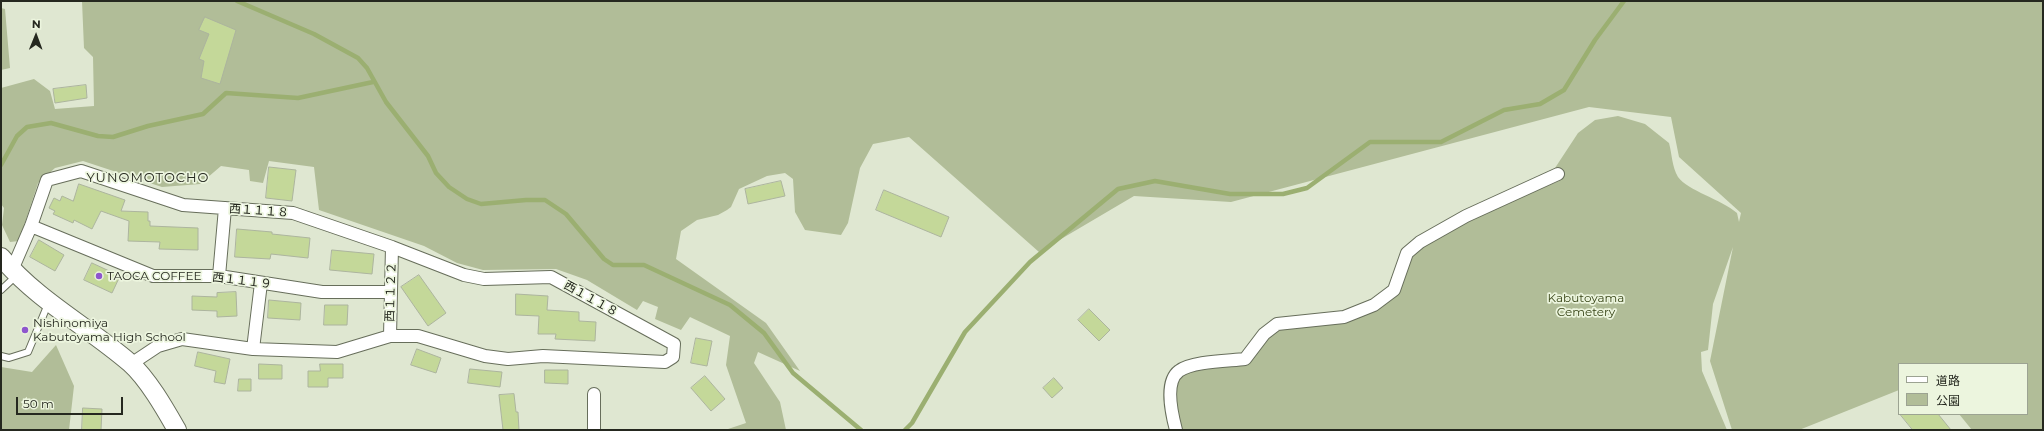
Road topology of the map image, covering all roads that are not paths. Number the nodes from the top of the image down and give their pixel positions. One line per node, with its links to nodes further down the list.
1 (1558, 174): 18 (street)
2 (225, 208): 3 (street, 西１１１８); 4 (street, 西１１１８); 6 (street)
3 (31, 226): 5 (street, 西１１１８); 6 (street, 西１１１９)
4 (392, 247): 9 (street, 西１１２２); 11 (street, 西１１１８)
5 (10, 267): 8 (lane); 10 (main road)
6 (219, 276): 7 (street, 西１１１９)
7 (261, 283): 9 (street, 西１１１９); 12 (street)
8 (1, 290)
9 (391, 292): 11 (street, 西１１２２)
10 (48, 303): 13 (lane); 14 (main road)
11 (390, 336): 12 (street, 西１１１８)
12 (253, 350): 14 (street, 西１１１８)
13 (1, 356)
14 (131, 364): 16 (main road)
15 (594, 394): 17 (street)
16 (177, 430)
17 (594, 430)
18 (1176, 430)

